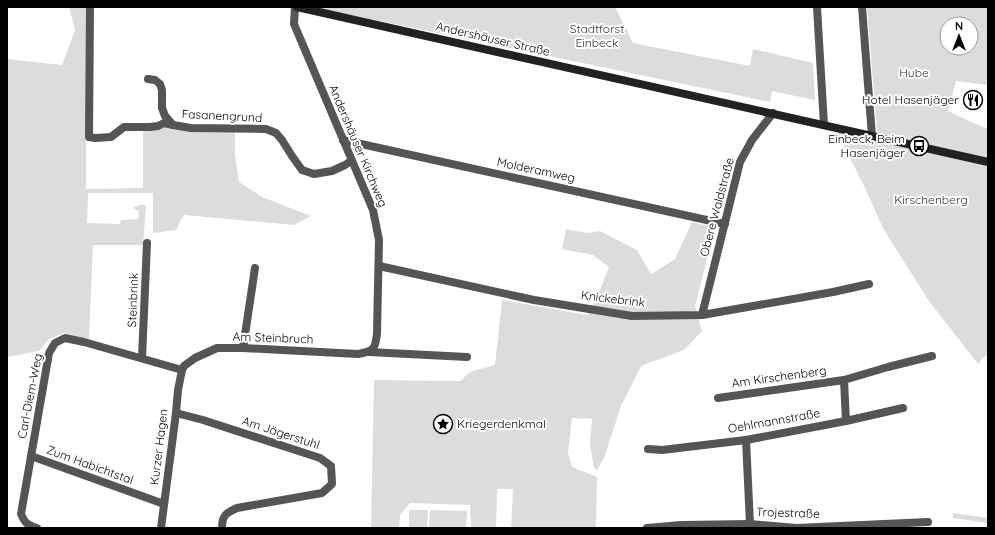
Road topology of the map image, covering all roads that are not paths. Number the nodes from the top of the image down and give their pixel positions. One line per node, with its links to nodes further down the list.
1 (90, 7): 7 (street)
2 (296, 7): 6 (street, Andershäuser Straße); 10 (street, Andershäuser Kirchweg)
3 (817, 7): 8 (street)
4 (862, 7): 9 (street)
5 (148, 79): 7 (street, Fasanengrund)
6 (773, 114): 8 (street, Andershäuser Straße); 13 (street, Obere Waldstraße)
7 (173, 125): 11 (street, Fasanengrund)
8 (824, 125): 9 (street, Andershäuser Straße)
9 (872, 136): 12 (street, Andershäuser Straße)
10 (343, 140): 11 (street, Andershäuser Kirchweg); 13 (street, Molderamweg)
11 (351, 161): 15 (street, Andershäuser Kirchweg)
12 (988, 162)
13 (725, 224): 18 (street, Obere Waldstraße)
14 (147, 243): 23 (street, Steinbrink)
15 (379, 266): 18 (street, Knickebrink); 20 (street, Andershäuser Kirchweg)
16 (255, 268): 19 (street)
17 (869, 284): 18 (street, Knickebrink)
18 (702, 315)
19 (243, 348): 20 (street, Am Steinbruch); 24 (street, Am Steinbruch)
20 (372, 349): 22 (street, Am Steinbruch)
21 (932, 356): 25 (street, Am Kirschenberg)
22 (467, 357)
23 (142, 358): 24 (street, Carl-Diem-Weg); 32 (street, Carl-Diem-Weg)
24 (182, 370): 28 (street, Kurzer Hagen)
25 (844, 380): 26 (street, Am Kirschenberg); 29 (street, Am Kirschenberg)
26 (718, 398)
27 (903, 408): 29 (street, Oehlmannstraße)
28 (176, 413): 33 (street, Kurzer Hagen); 38 (street, Am Jägerstuhl)
29 (846, 421): 30 (street, Oehlmannstraße)
30 (746, 440): 31 (street, Oehlmannstraße); 35 (street)
31 (648, 449)
32 (31, 456): 33 (street, Zum Habichtstal); 36 (street, Carl-Diem-Weg)
33 (164, 504): 37 (street, Kurzer Hagen)
34 (928, 522): 40 (street, Trojestraße)
35 (750, 524): 39 (street, Trojestraße); 40 (street, Trojestraße)
36 (37, 528)
37 (161, 528)
38 (222, 528)
39 (647, 528)
40 (792, 528)

